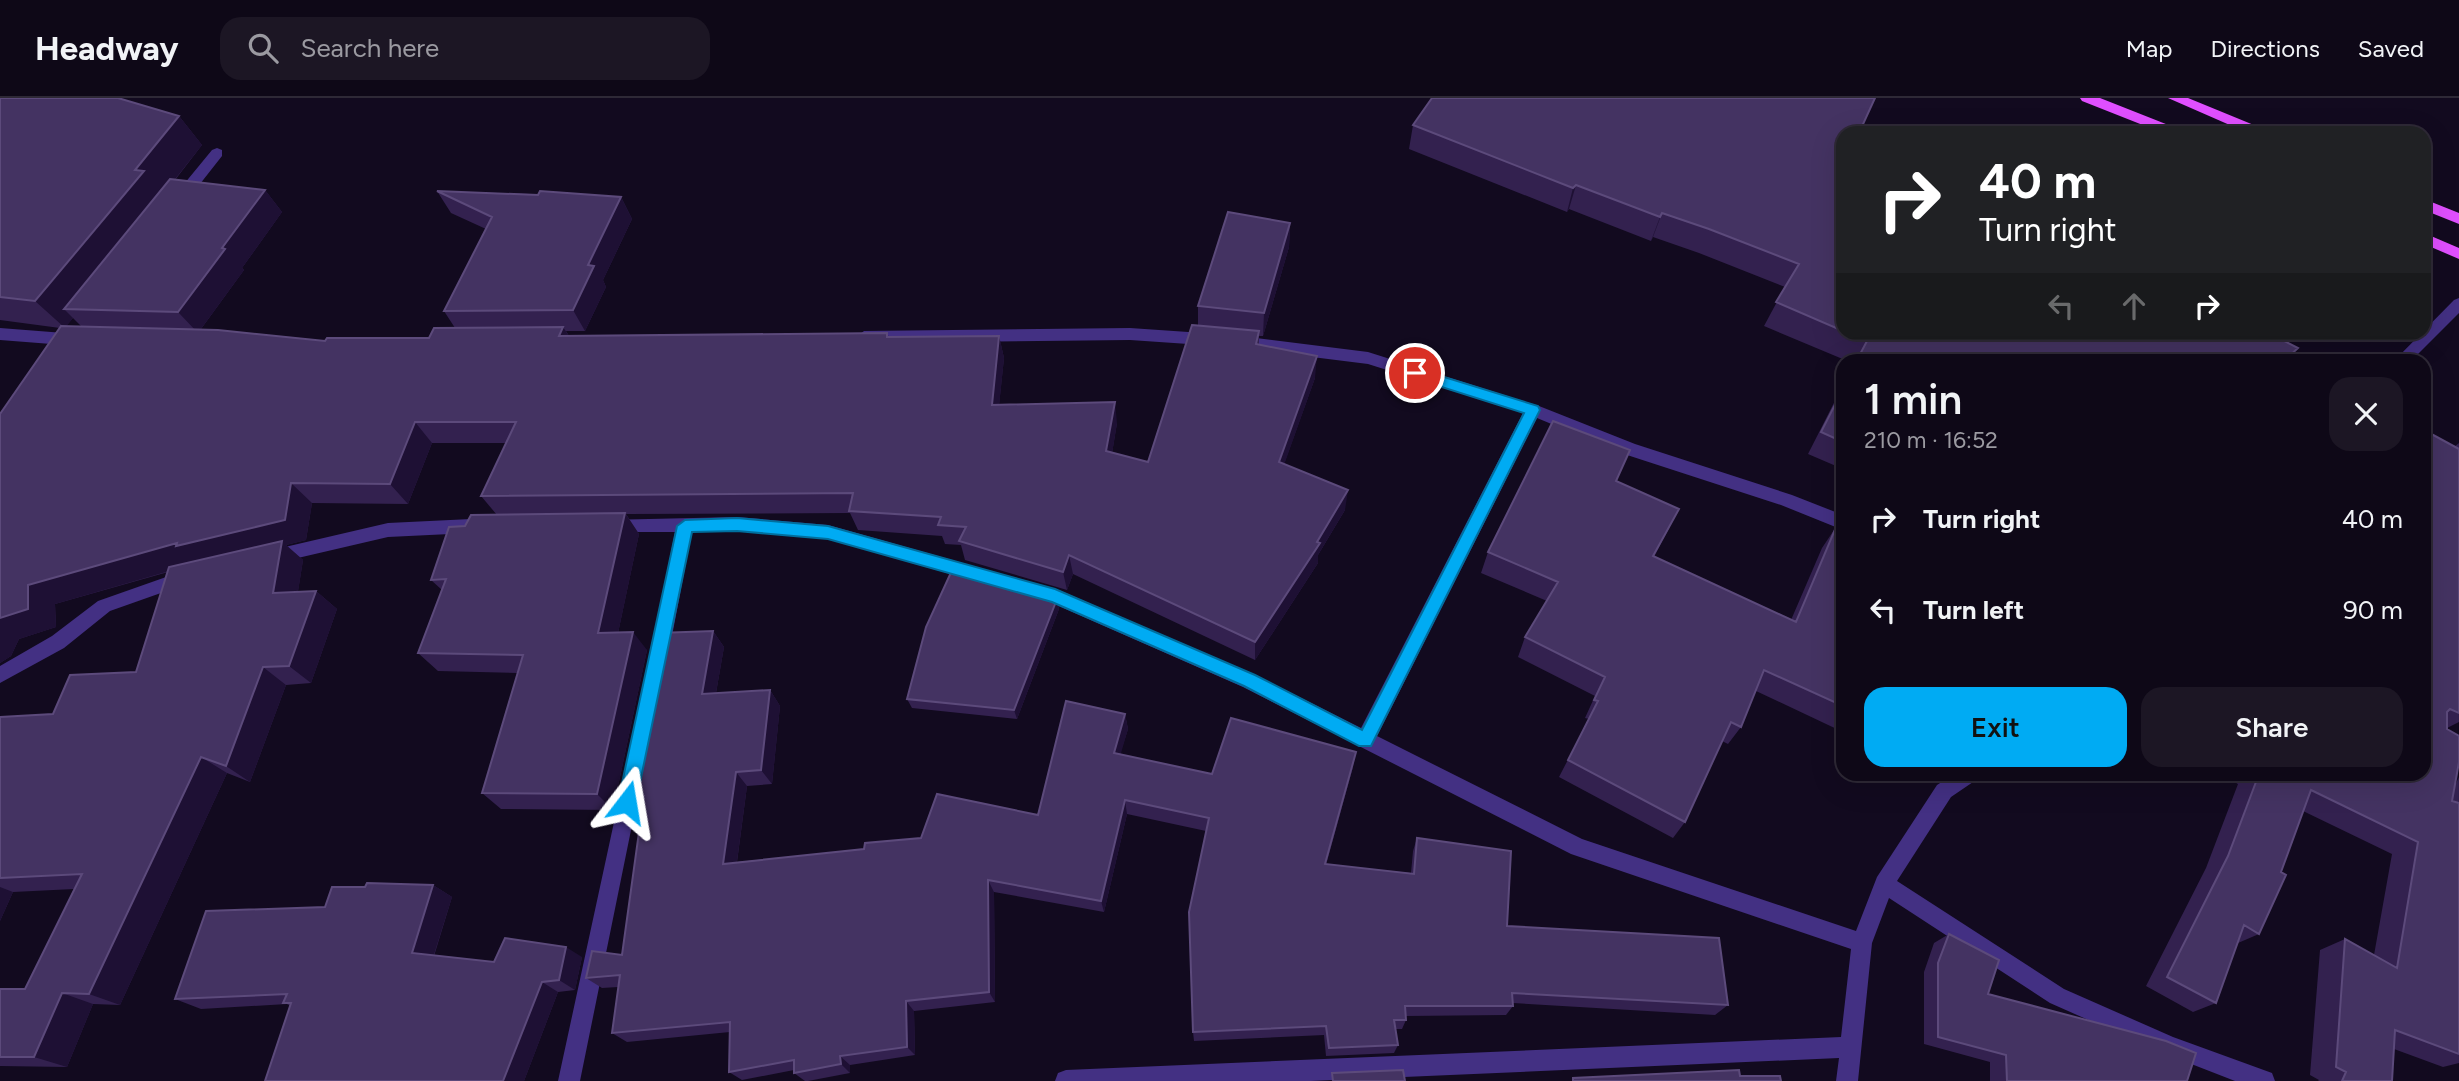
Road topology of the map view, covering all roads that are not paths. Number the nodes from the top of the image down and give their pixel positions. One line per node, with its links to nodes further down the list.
1 (2087, 98): 3 (main road)
2 (2175, 98): 4 (main road)
3 (2158, 126)
4 (2244, 126)
5 (217, 153): 7 (street)
6 (2431, 207): 8 (main road)
7 (167, 215)
8 (2459, 219)
9 (2431, 241): 10 (main road)
10 (2459, 254)
11 (2459, 304): 12 (street)
12 (2431, 332)
13 (0, 334): 15 (street)
14 (845, 337): 18 (street)
15 (94, 340)
16 (2423, 340): 17 (street)
17 (2409, 354)
18 (1533, 410): 19 (street); 27 (street)
19 (1836, 520)
20 (492, 525): 23 (street)
21 (587, 525): 22 (street)
22 (685, 526): 26 (street); 27 (street)
23 (259, 560)
24 (207, 573): 25 (street)
25 (0, 675)
26 (655, 676)
27 (1365, 740): 31 (street)
28 (639, 751): 34 (street)
29 (1959, 781): 30 (street)
30 (1884, 884): 31 (street); 37 (street)
31 (1863, 943): 32 (street)
32 (1849, 1047): 33 (street); 36 (street)
33 (1115, 1080): 35 (street)
34 (569, 1081)
35 (1066, 1081)
36 (1847, 1081)
37 (2264, 1081)

